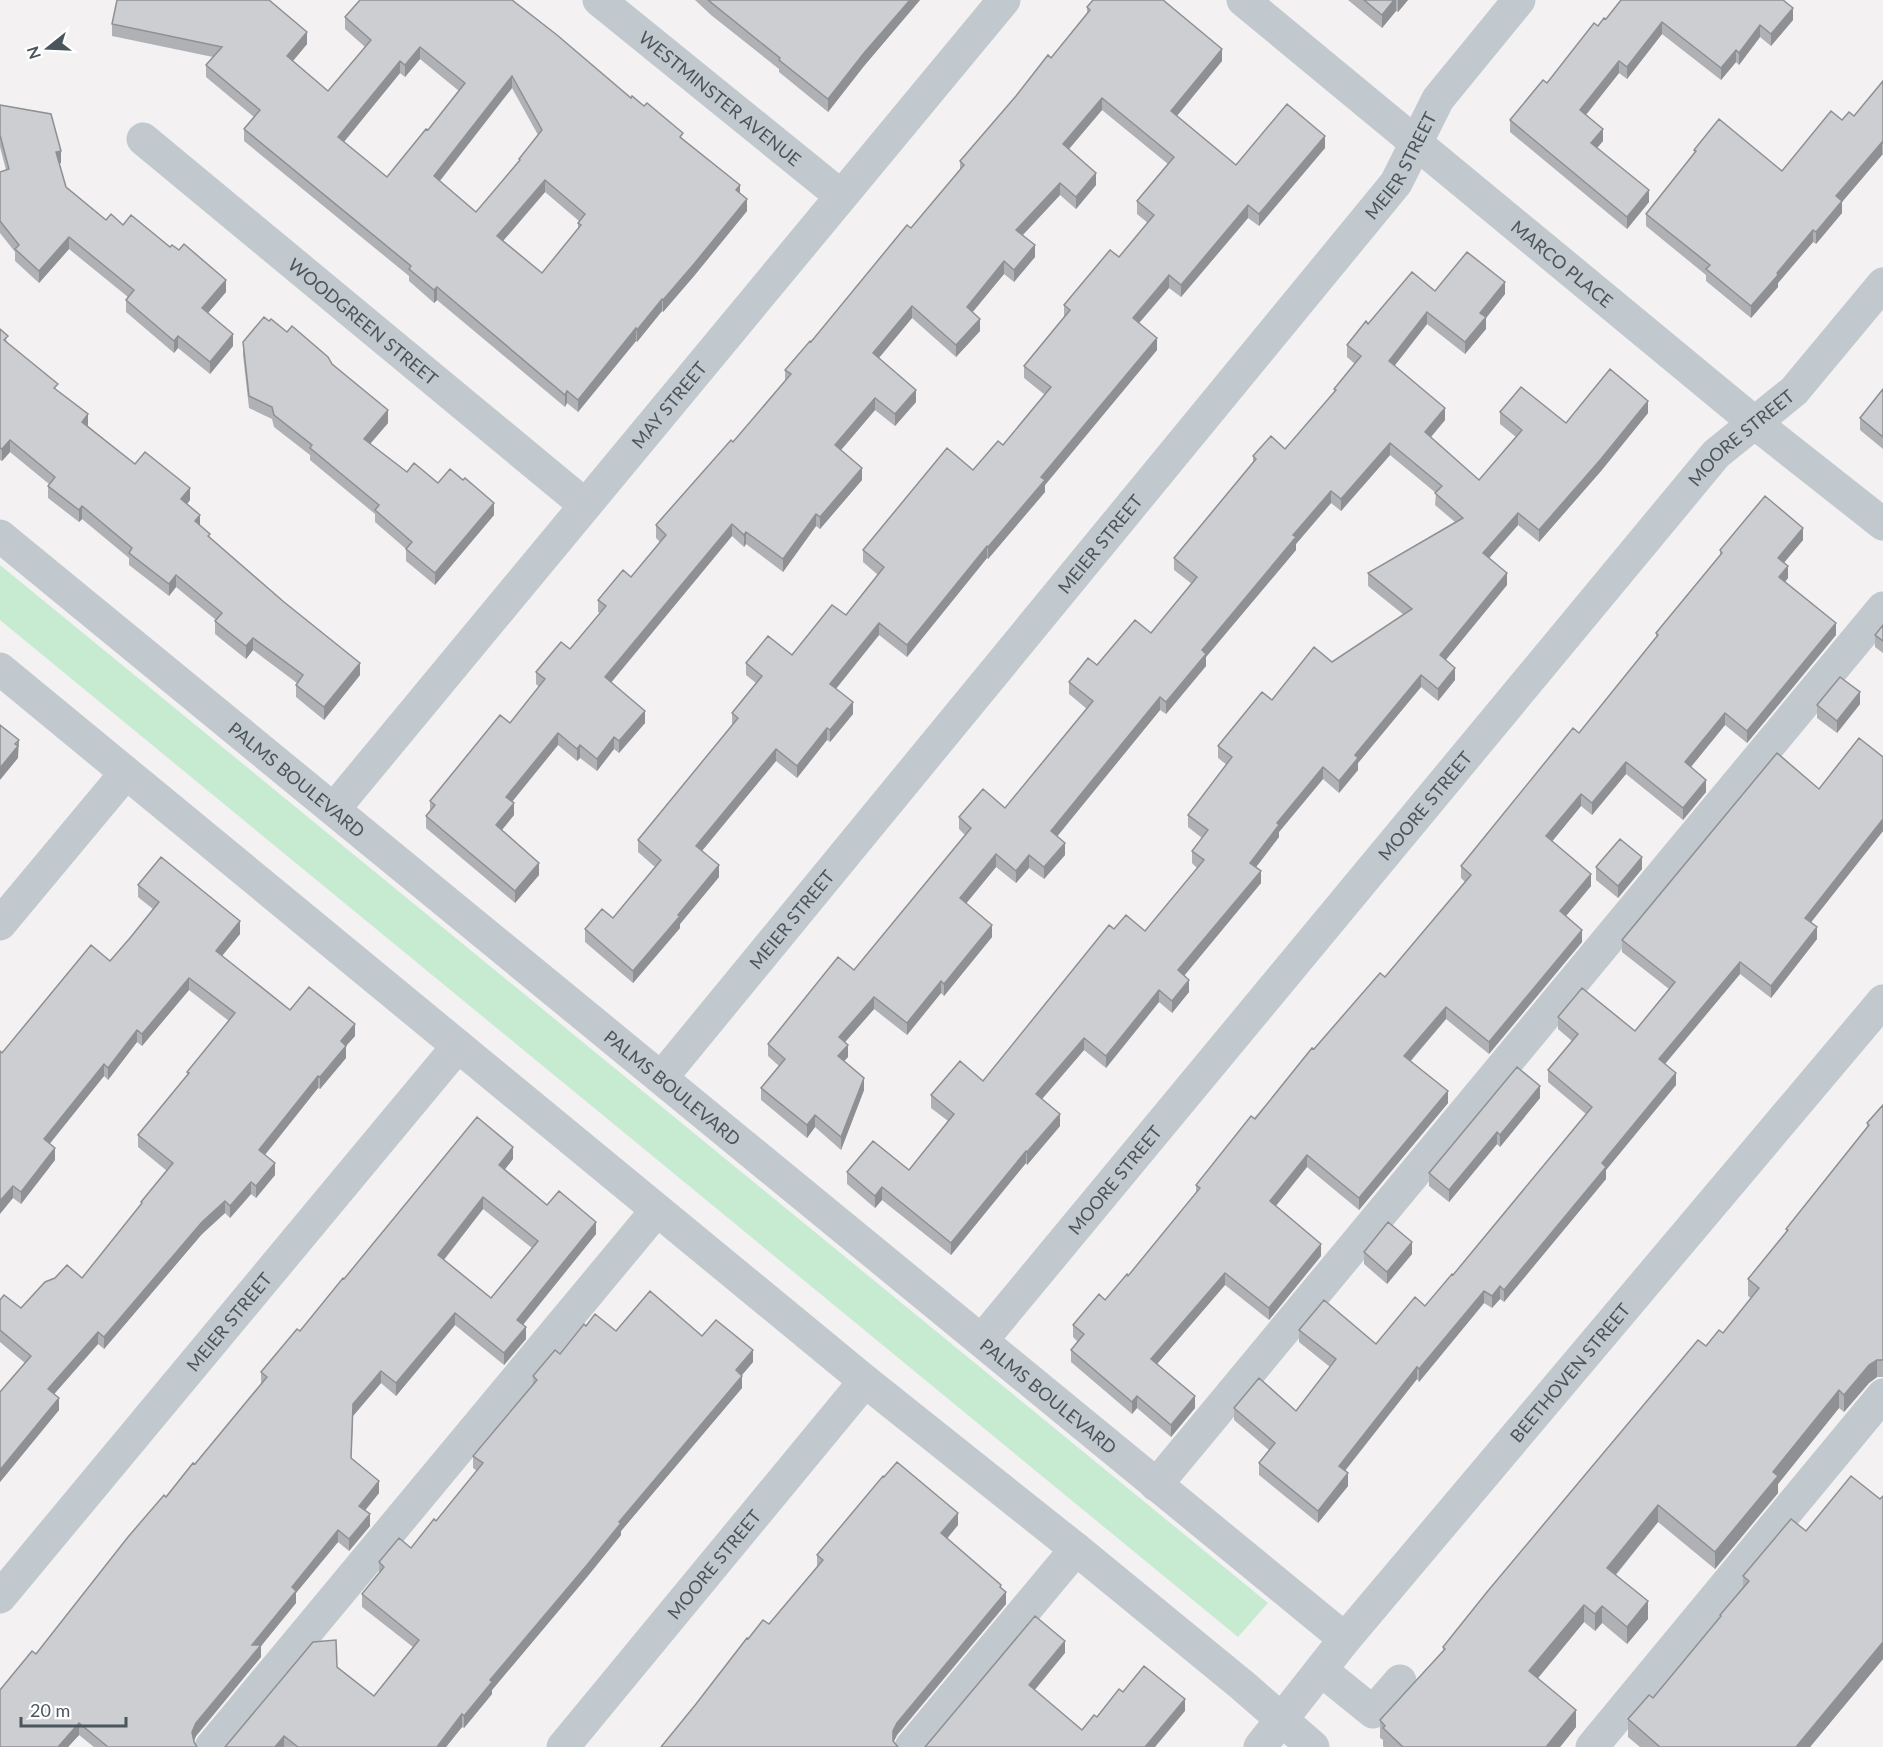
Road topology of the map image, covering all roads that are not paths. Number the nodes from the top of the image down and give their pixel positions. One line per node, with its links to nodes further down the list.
1 (599, 0): 7 (street, WESTMINSTER AVENUE)
2 (1004, 0): 7 (street, MAY STREET)
3 (1243, 0): 6 (street, MARCO PLACE)
4 (1519, 0): 6 (street, MEIER STREET)
5 (143, 139): 10 (street, WOODGREEN STREET)
6 (1416, 141): 9 (street, MARCO PLACE); 20 (street, MEIER STREET)
7 (841, 196): 10 (street, MAY STREET)
8 (1883, 284): 9 (street, MOORE STREET)
9 (1755, 423): 11 (street, MARCO PLACE); 22 (street, MOORE STREET)
10 (585, 505): 16 (street, MAY STREET)
11 (1883, 524)
12 (0, 536): 16 (street, PALMS BOULEVARD)
13 (1883, 608): 25 (street)
14 (0, 669): 15 (street)
15 (125, 774): 17 (street); 19 (street)
16 (334, 809): 20 (street, PALMS BOULEVARD)
17 (0, 924)
18 (1883, 1001): 28 (street, BEETHOVEN STREET)
19 (458, 1046): 21 (street); 27 (street, MEIER STREET)
20 (662, 1077): 22 (street, PALMS BOULEVARD)
21 (657, 1210): 23 (street); 32 (street)
22 (982, 1340): 25 (street, PALMS BOULEVARD)
23 (865, 1381): 26 (street); 33 (street, MOORE STREET)
24 (1883, 1395): 37 (street)
25 (1156, 1485): 28 (street, PALMS BOULEVARD)
26 (1076, 1550): 31 (street); 34 (street)
27 (0, 1597)
28 (1345, 1639): 29 (street, BEETHOVEN STREET)
29 (1321, 1670): 30 (street); 31 (street, BEETHOVEN STREET)
30 (1400, 1681)
31 (1283, 1720): 35 (street, BEETHOVEN STREET); 36 (street)
32 (211, 1747)
33 (563, 1747)
34 (911, 1747)
35 (1260, 1747)
36 (1313, 1747)
37 (1592, 1747)

